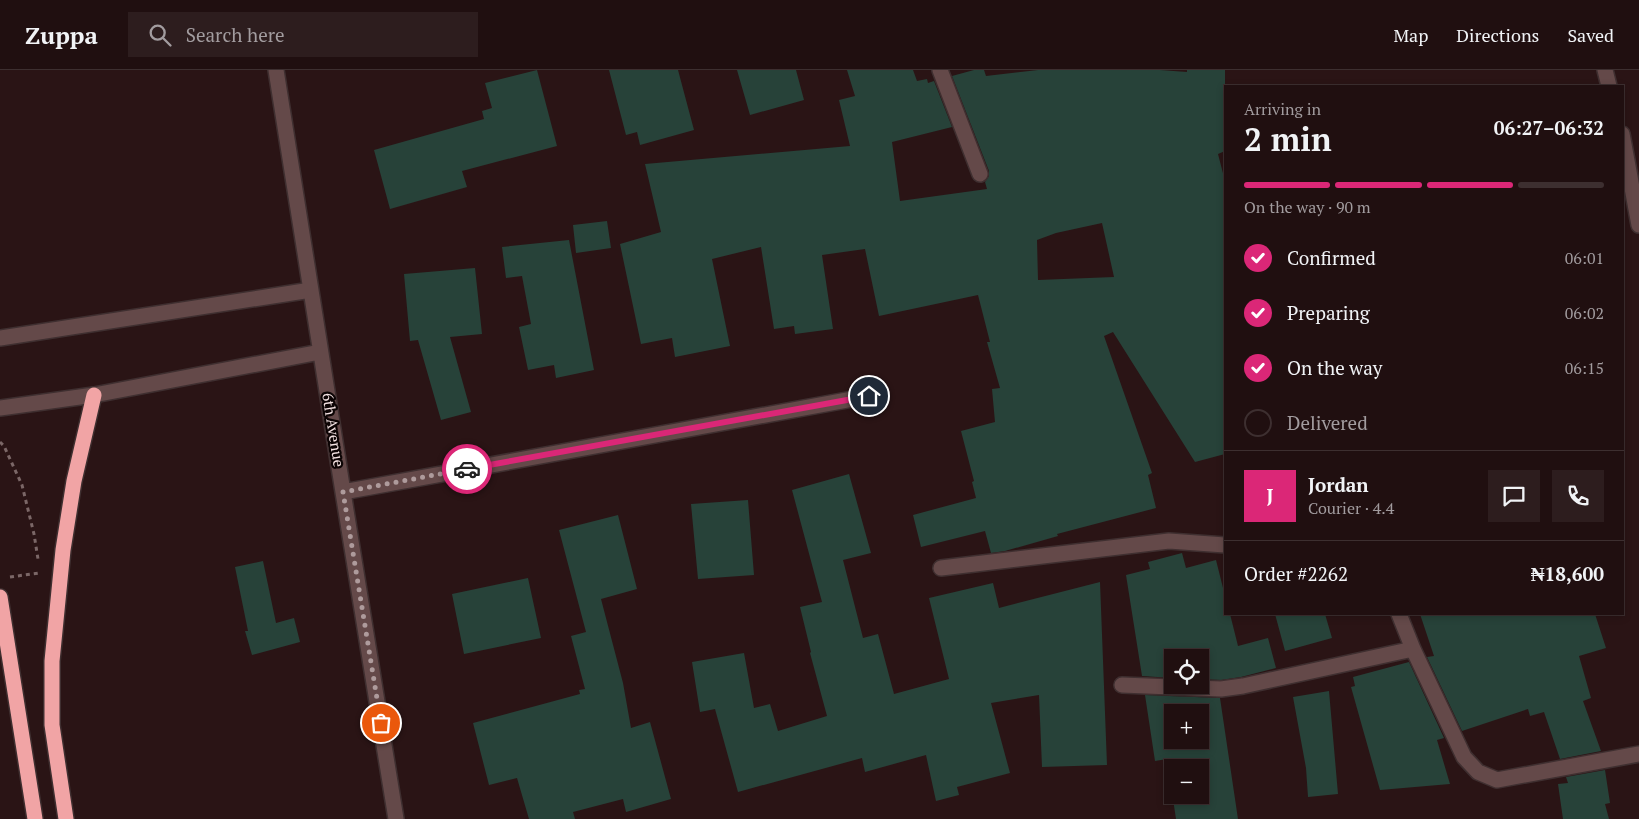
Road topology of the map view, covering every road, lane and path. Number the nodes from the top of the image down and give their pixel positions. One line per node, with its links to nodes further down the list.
1 (276, 70): 8 (street, 6th Avenue)
2 (940, 70): 6 (street)
3 (1605, 70): 4 (street)
4 (1609, 85)
5 (1629, 141): 7 (street)
6 (980, 174)
7 (1639, 225)
8 (311, 290): 9 (street); 10 (street, 6th Avenue)
9 (0, 338)
10 (320, 352): 11 (street); 15 (street, 6th Avenue)
11 (94, 395): 13 (street); 27 (highway)
12 (869, 396): 15 (street)
13 (0, 408)
14 (0, 442): 17 (path)
15 (343, 492): 28 (street, 6th Avenue)
16 (1224, 545): 18 (street)
17 (38, 563)
18 (941, 568)
19 (8, 578): 20 (path)
20 (41, 582)
21 (0, 597): 26 (highway)
22 (1399, 615): 23 (street)
23 (1413, 649): 24 (street); 25 (street)
24 (1122, 685)
25 (1639, 754)
26 (35, 819)
27 (66, 819)
28 (396, 819)

